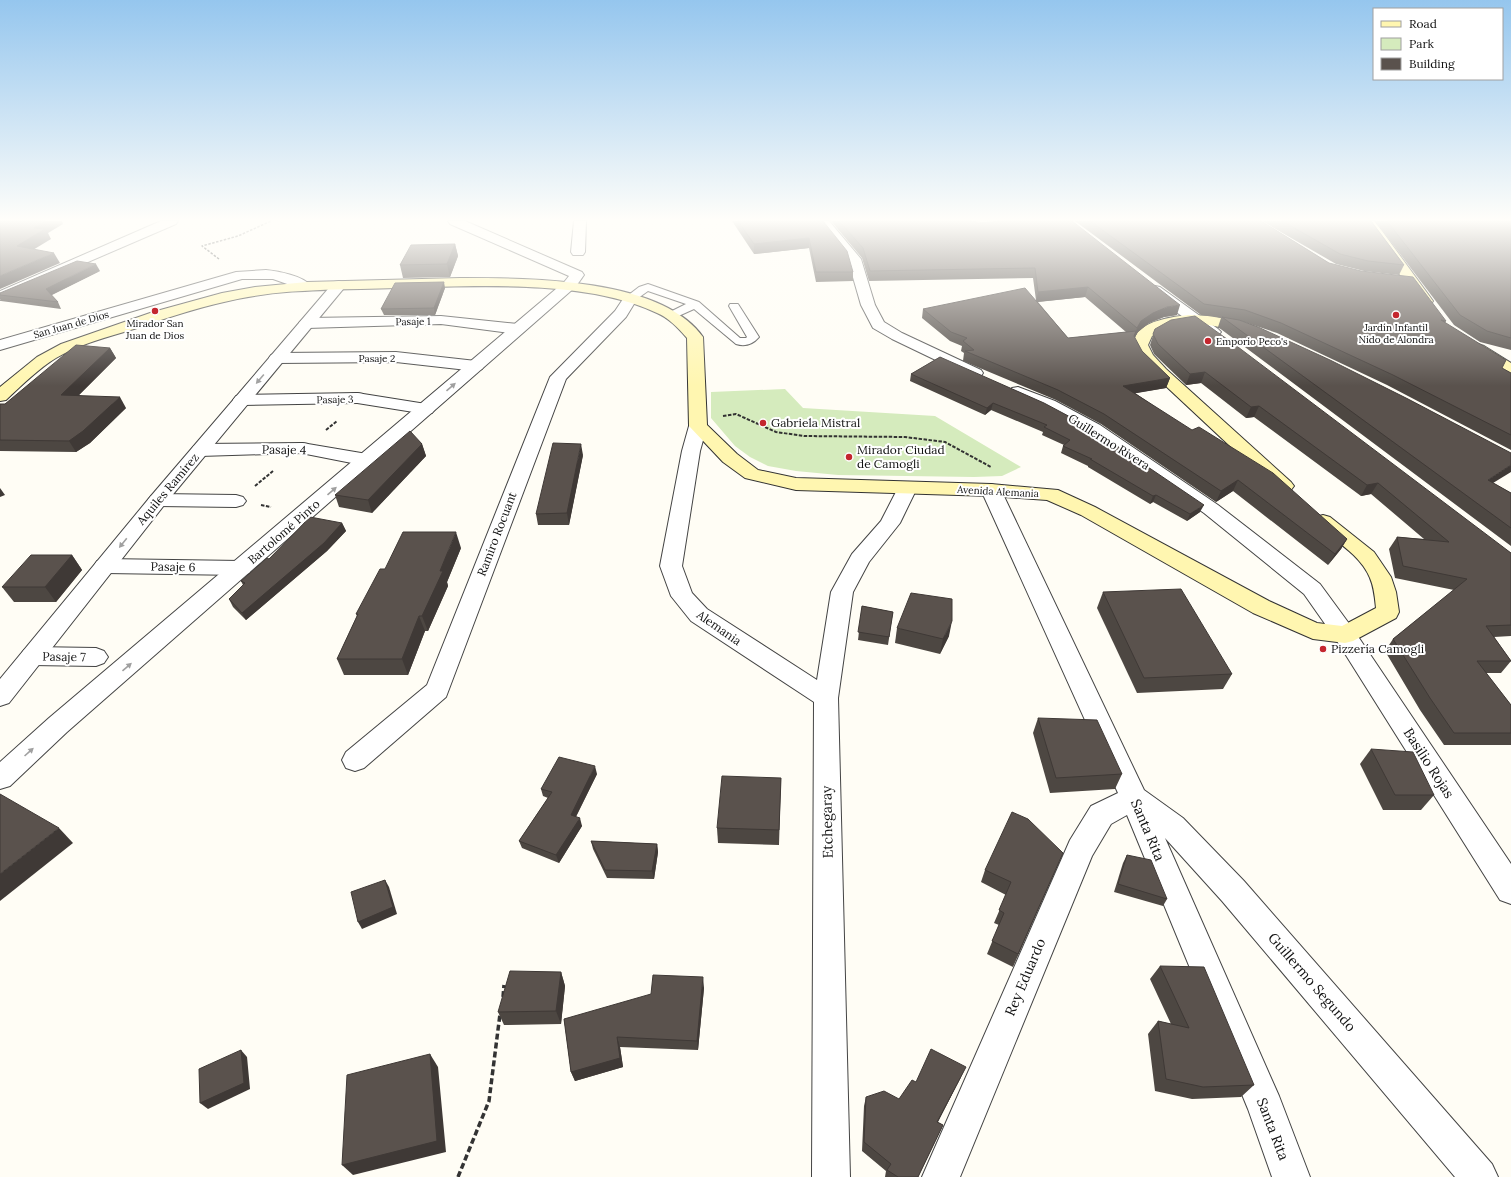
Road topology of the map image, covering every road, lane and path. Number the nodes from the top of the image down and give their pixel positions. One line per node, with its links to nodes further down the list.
1 (46, 276): 13 (street)
2 (238, 276): 25 (street, San Juan de Dios)
3 (280, 276): 11 (street, San Juan de Dios)
4 (576, 276): 12 (street)
5 (859, 276): 44 (street, Guillermo Rivera)
6 (1408, 276): 9 (main road)
7 (1397, 280): 9 (street)
8 (1144, 282): 19 (street)
9 (1412, 282): 17 (main road)
10 (339, 285): 11 (main road); 12 (main road); 20 (street, Aquiles Ramírez)
11 (304, 286): 29 (main road)
12 (568, 286): 14 (main road); 21 (street, Bartolomé Pinto)
13 (0, 296)
14 (630, 298): 15 (lane); 18 (main road); 49 (street, Ramiro Rocuant)
15 (695, 304): 16 (lane); 18 (lane)
16 (734, 306)
17 (1434, 312)
18 (670, 316): 33 (main road)
19 (1194, 319): 22 (main road); 23 (street); 38 (main road)
20 (307, 323): 21 (street, Pasaje 1); 26 (street, Aquiles Ramírez)
21 (518, 329): 27 (street, Bartolomé Pinto)
22 (1263, 335)
23 (1225, 341)
24 (1466, 341): 28 (main road)
25 (0, 345)
26 (277, 358): 27 (street, Pasaje 2); 30 (street, Aquiles Ramírez, one-way to 30)
27 (476, 366): 31 (street, Bartolomé Pinto, one-way to 27)
28 (1511, 370)
29 (0, 396)
30 (242, 400): 31 (street, Pasaje 3); 34 (street, Aquiles Ramírez)
31 (426, 409): 35 (street, Bartolomé Pinto)
32 (736, 414): 36 (path)
33 (698, 426): 37 (main road, Avenida Alemania); 48 (street, Alemania)
34 (200, 450): 35 (street, Pasaje 4); 39 (street, Aquiles Ramírez)
35 (367, 460): 43 (street, Bartolomé Pinto, one-way to 35)
36 (991, 479): 37 (main road, Avenida Alemania); 44 (main road, Avenida Alemania); 51 (street, Santa Rita)
37 (907, 488): 48 (street, Etchegaray)
38 (1295, 496)
39 (158, 500): 40 (street); 42 (street, Aquiles Ramírez, one-way to 42)
40 (236, 500)
41 (1312, 512): 44 (main road)
42 (105, 566): 43 (street, Pasaje 6); 45 (street, Aquiles Ramírez)
43 (241, 568): 50 (street, Bartolomé Pinto, one-way to 43)
44 (1345, 635): 52 (street, Basilio Rojas)
45 (32, 656): 46 (street, Pasaje 7); 47 (street, Aquiles Ramírez)
46 (96, 657)
47 (4, 688)
48 (826, 698): 57 (street, Etchegaray)
49 (355, 760)
50 (0, 778)
51 (1134, 798): 58 (street, Rey Eduardo); 59 (street, Santa Rita); 60 (street, Guillermo Segundo)
52 (1511, 890)
53 (504, 985): 54 (path)
54 (502, 1000)
55 (501, 1008): 56 (path)
56 (458, 1177)
57 (831, 1177)
58 (941, 1177)
59 (1291, 1177)
60 (1479, 1177)

